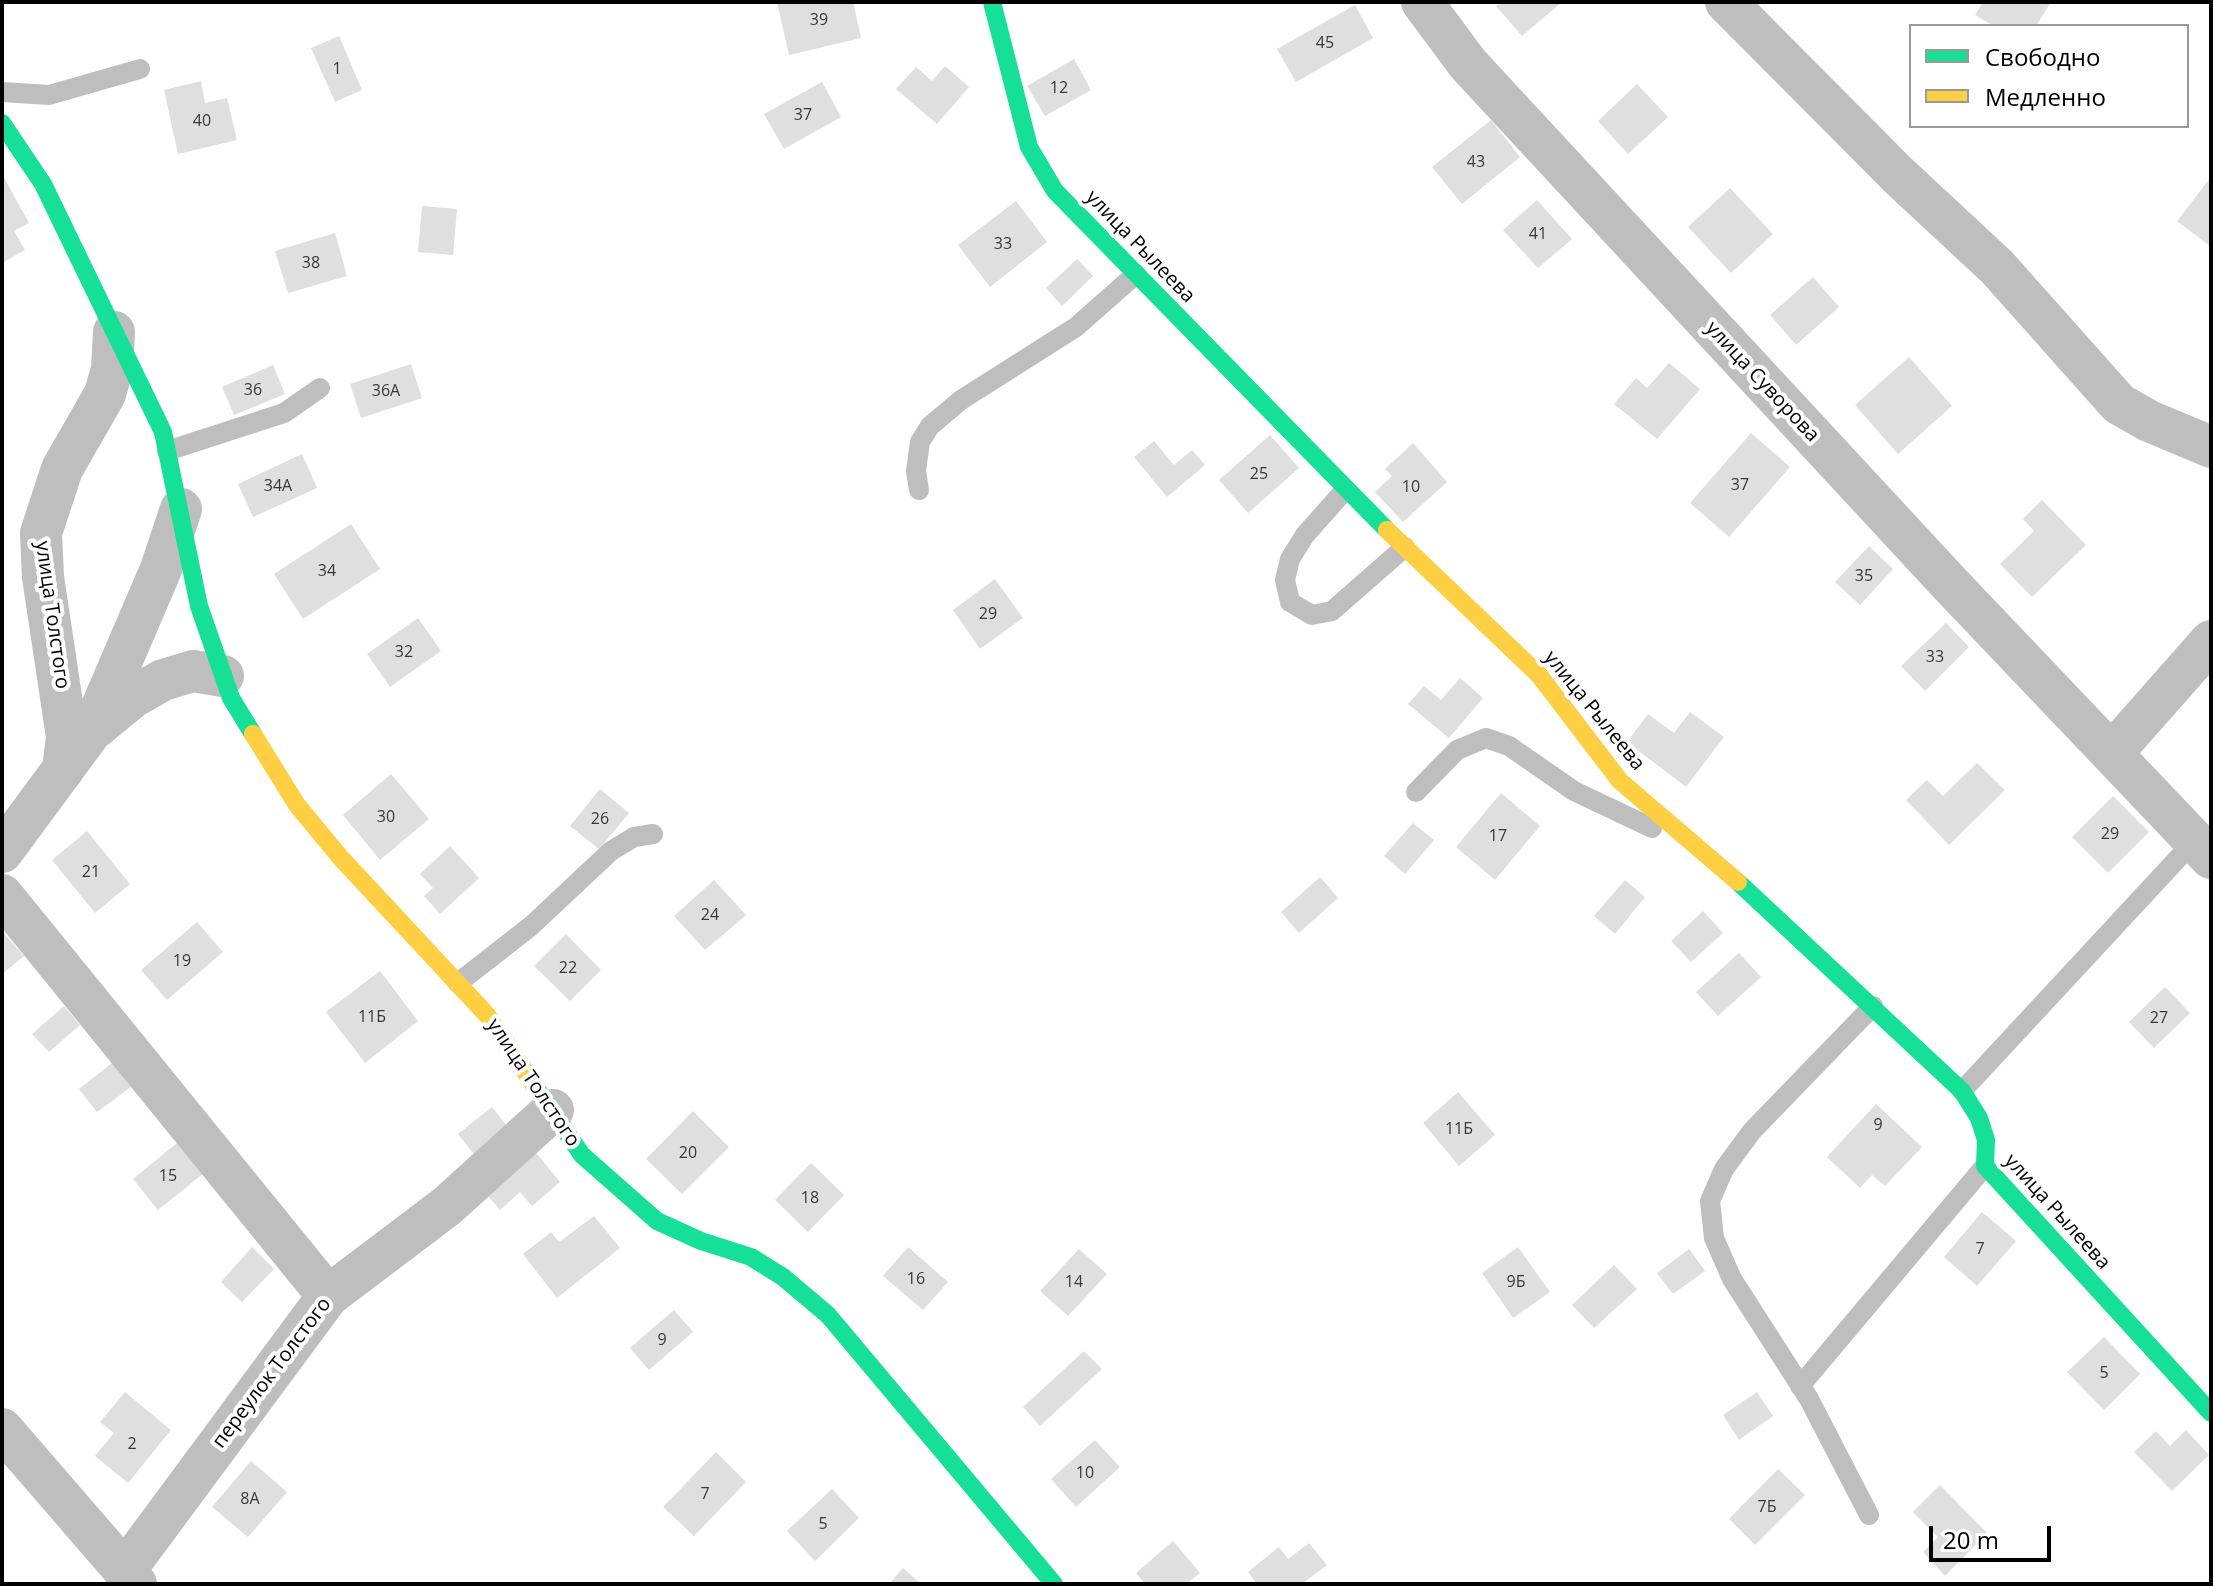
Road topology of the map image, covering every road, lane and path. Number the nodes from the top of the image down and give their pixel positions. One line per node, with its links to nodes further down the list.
1 (992, 2): 7 (street, улица Рылеева)
2 (1422, 2): 19 (street, улица Суворова)
3 (1726, 2): 10 (street)
4 (140, 69): 5 (lane)
5 (2, 92)
6 (3, 126): 8 (street, улица Толстого)
7 (1136, 274): 12 (lane); 13 (street, улица Рылеева)
8 (114, 332): 11 (street, улица Толстого); 20 (street, улица Толстого)
9 (320, 388): 11 (lane)
10 (2211, 447)
11 (167, 451): 14 (street, улица Толстого)
12 (919, 490)
13 (1345, 490): 15 (street, улица Рылеева); 15 (lane)
14 (181, 509): 17 (street, улица Толстого); 18 (street)
15 (1405, 547): 25 (street, улица Рылеева)
16 (2211, 641): 19 (street)
17 (223, 676): 18 (street); 27 (street, улица Толстого)
18 (92, 730): 20 (street)
19 (2112, 753): 23 (street, улица Суворова)
20 (63, 770): 24 (street)
21 (1416, 792): 25 (lane)
22 (653, 834): 27 (lane)
23 (2203, 849): 29 (lane)
24 (2, 852)
25 (1712, 858): 28 (street, улица Рылеева)
26 (2, 895): 32 (street)
27 (458, 983): 30 (street, улица Толстого)
28 (1874, 1006): 29 (street, улица Рылеева); 33 (lane)
29 (1962, 1091): 31 (street, улица Рылеева)
30 (553, 1110): 32 (street, переулок Толстого); 38 (street, улица Толстого)
31 (1985, 1166): 33 (lane); 34 (street, улица Рылеева)
32 (328, 1296): 37 (street, переулок Толстого)
33 (1800, 1386): 36 (lane)
34 (2211, 1413)
35 (2, 1429): 37 (street, переулок Толстого)
36 (1869, 1515)
37 (131, 1576)
38 (1054, 1584)

